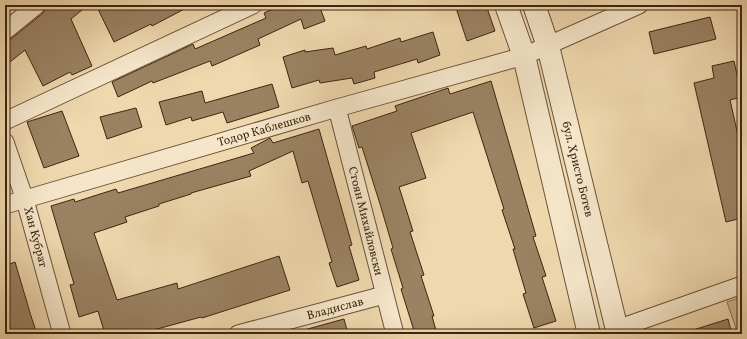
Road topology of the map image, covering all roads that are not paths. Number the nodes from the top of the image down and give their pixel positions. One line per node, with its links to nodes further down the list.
1 (37, 5): 6 (street)
2 (253, 5): 10 (street)
3 (506, 5): 8 (street)
4 (534, 5): 7 (street, бул. Христо Ботев)
5 (639, 5): 7 (street)
6 (5, 30)
7 (548, 46): 8 (street, Тодор Каблешков); 16 (street, бул. Христо Ботев)
8 (524, 56): 9 (street, Тодор Каблешков); 20 (street)
9 (337, 108): 12 (street, Тодор Каблешков); 15 (street, Стоян Михайловски)
10 (5, 121)
11 (5, 142): 12 (street, Хан Кубрат)
12 (25, 200): 13 (street, Тодор Каблешков); 17 (street, Хан Кубрат)
13 (5, 206)
14 (742, 284): 16 (street)
15 (384, 295): 18 (street, Владислав); 19 (street, Стоян Михайловски)
16 (617, 331)
17 (62, 334)
18 (238, 334)
19 (395, 334)
20 (589, 334)

